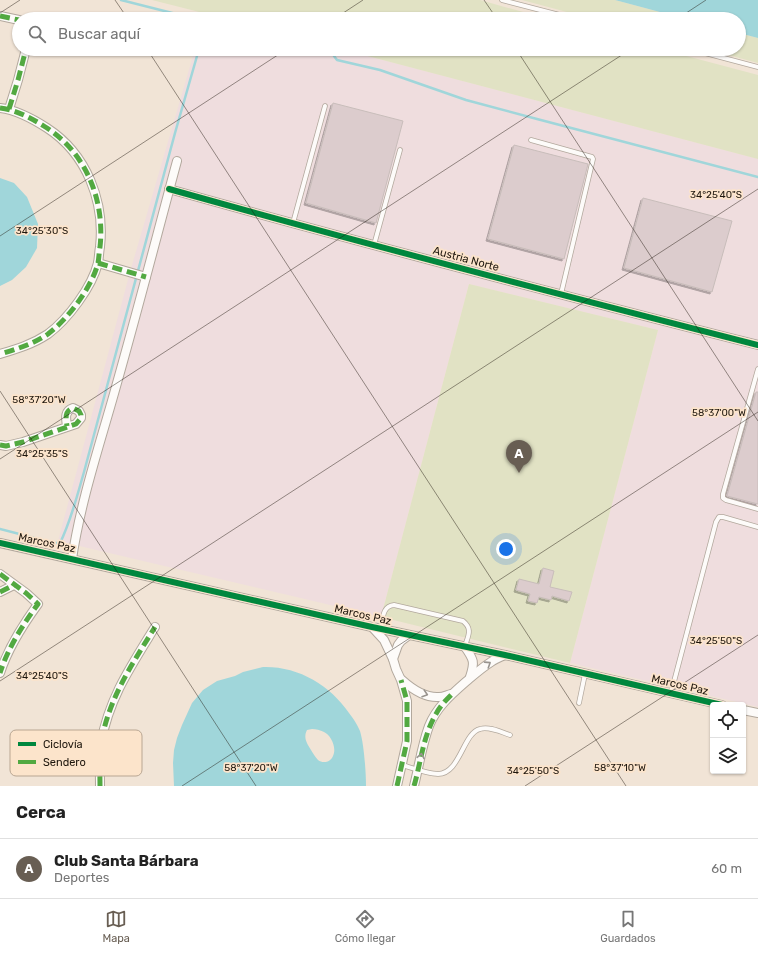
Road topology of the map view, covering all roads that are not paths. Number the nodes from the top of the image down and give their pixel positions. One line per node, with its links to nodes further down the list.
1 (502, 0): 2 (lane)
2 (548, 12)
3 (0, 16): 4 (street)
4 (12, 19)
5 (24, 56): 9 (street)
6 (715, 56): 7 (lane)
7 (758, 68)
8 (325, 106): 14 (lane)
9 (4, 108): 16 (street)
10 (531, 140): 18 (lane)
11 (400, 150): 15 (lane)
12 (177, 161): 13 (street)
13 (169, 189): 14 (street, Austria Norte); 17 (street)
14 (293, 224): 15 (street, Austria Norte)
15 (374, 245): 18 (street, Austria Norte)
16 (98, 263): 17 (street); 20 (street)
17 (144, 276): 27 (street)
18 (561, 294): 19 (street, Austria Norte)
19 (758, 344)
20 (0, 354)
21 (758, 369): 24 (lane)
22 (67, 426): 23 (street)
23 (0, 445)
24 (758, 509)
25 (758, 527): 42 (lane)
26 (0, 543): 27 (street, Marcos Paz)
27 (72, 559): 31 (street, Marcos Paz)
28 (0, 574): 29 (street)
29 (14, 585): 30 (street); 38 (street)
30 (0, 592)
31 (372, 627): 33 (street, Marcos Paz); 37 (street)
32 (155, 628): 48 (street)
33 (381, 629): 34 (street, Marcos Paz); 35 (lane)
34 (409, 635): 35 (street, Marcos Paz); 37 (street)
35 (465, 647): 36 (street, Marcos Paz); 40 (street)
36 (505, 655): 39 (street, Marcos Paz); 40 (street, one-way to 36)
37 (393, 659): 41 (street)
38 (0, 674)
39 (585, 674): 42 (street, Marcos Paz); 45 (lane)
40 (470, 678): 43 (street)
41 (401, 680): 43 (street, one-way to 43); 50 (street)
42 (671, 693): 44 (street, Marcos Paz)
43 (452, 694): 51 (street, one-way to 43)
44 (710, 702)
45 (579, 703)
46 (746, 711): 47 (street)
47 (758, 713)
48 (104, 730)
49 (510, 735): 51 (lane)
50 (402, 765): 51 (lane); 54 (street)
51 (418, 770): 55 (street)
52 (100, 776): 53 (street)
53 (100, 786)
54 (396, 786)
55 (414, 786)

